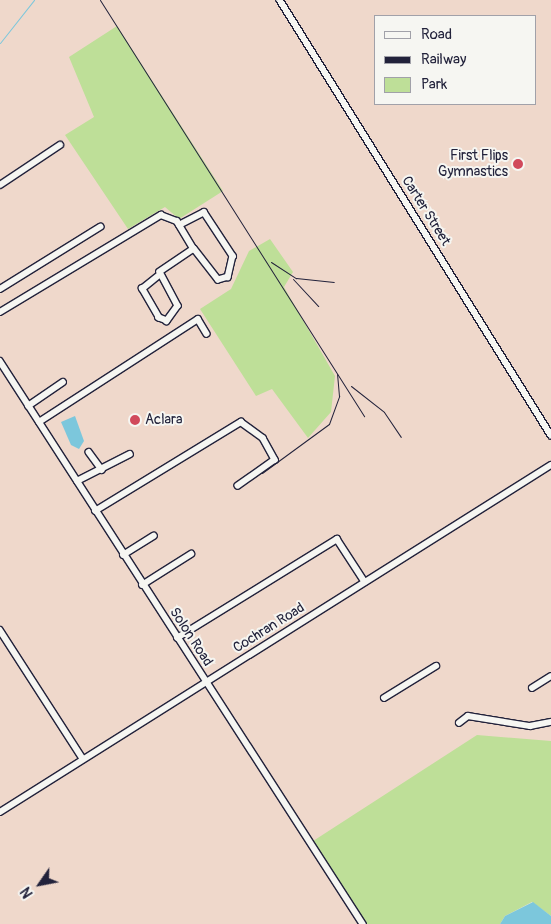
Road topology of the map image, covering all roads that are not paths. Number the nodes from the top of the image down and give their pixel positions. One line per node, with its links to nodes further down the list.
1 (280, 0): 15 (street, Carter Street)
2 (60, 145): 3 (street)
3 (0, 185)
4 (179, 225): 6 (street); 6 (street); 9 (street)
5 (100, 227): 8 (street)
6 (194, 249): 7 (street)
7 (159, 275): 7 (street)
8 (0, 289)
9 (0, 312)
10 (207, 334): 14 (street)
11 (0, 362): 13 (street, Solon Road)
12 (64, 382): 13 (street)
13 (28, 406): 14 (street, Solon Road)
14 (39, 422): 20 (street, Solon Road)
15 (551, 435)
16 (89, 452): 19 (street)
17 (130, 454): 19 (street)
18 (551, 465): 26 (street, Cochran Road)
19 (102, 470): 20 (street)
20 (76, 481): 22 (street, Solon Road)
21 (238, 486): 22 (street)
22 (95, 511): 25 (street, Solon Road)
23 (154, 536): 25 (street)
24 (191, 554): 27 (street)
25 (123, 555): 27 (street, Solon Road)
26 (365, 582): 29 (street); 32 (street, Cochran Road)
27 (142, 585): 29 (street, Solon Road)
28 (0, 630): 37 (street)
29 (177, 638): 32 (street, Solon Road)
30 (436, 666): 34 (street)
31 (551, 676): 33 (street)
32 (205, 683): 37 (street, Cochran Road); 39 (street, Solon Road)
33 (532, 688)
34 (384, 698)
35 (551, 722): 36 (street)
36 (459, 723)
37 (83, 759): 38 (street, Cochran Road)
38 (0, 812)
39 (363, 924)

